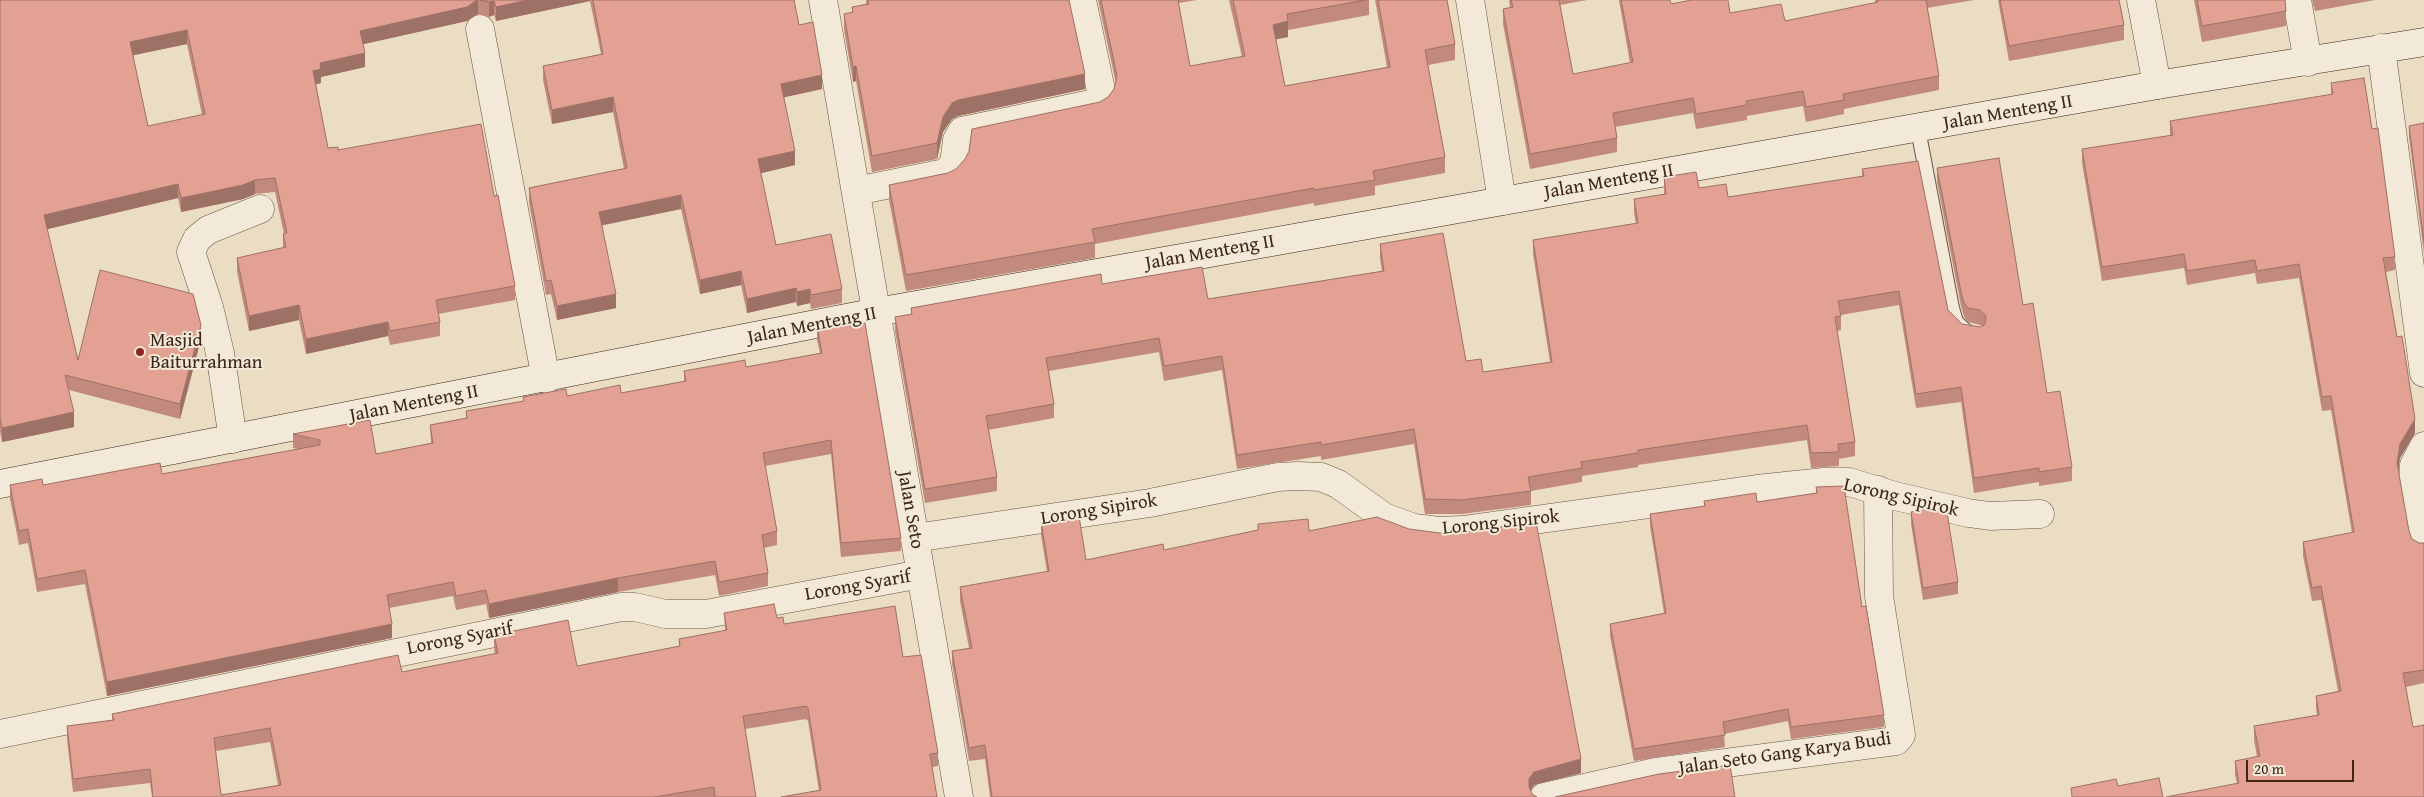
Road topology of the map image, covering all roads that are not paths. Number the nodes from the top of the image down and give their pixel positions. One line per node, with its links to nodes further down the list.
1 (823, 0): 12 (street, Jalan Seto)
2 (1082, 0): 12 (street)
3 (1470, 0): 13 (street)
4 (2141, 0): 10 (street)
5 (2298, 0): 9 (street)
6 (480, 29): 18 (street)
7 (2424, 42): 8 (street, Jalan Menteng II)
8 (2381, 48): 9 (street, Jalan Menteng II); 17 (street)
9 (2308, 62): 10 (street, Jalan Menteng II)
10 (2158, 86): 11 (street, Jalan Menteng II)
11 (1918, 129): 13 (street, Jalan Menteng II); 16 (lane)
12 (856, 192): 15 (street, Jalan Seto)
13 (1502, 201): 15 (street, Jalan Menteng II)
14 (260, 209): 19 (street)
15 (877, 312): 18 (street, Jalan Menteng II); 24 (street, Jalan Seto)
16 (1978, 333)
17 (2424, 373)
18 (546, 379): 19 (street, Jalan Menteng II)
19 (233, 439): 21 (street, Jalan Menteng II)
20 (2424, 446): 25 (street)
21 (0, 484)
22 (1878, 490): 23 (street, Lorong Sipirok); 24 (street, Lorong Sipirok); 28 (street, Jalan Seto Gang Karya Budi)
23 (2040, 514)
24 (915, 538): 26 (street, Jalan Seto)
25 (2424, 542)
26 (922, 574): 27 (street, Lorong Syarif); 29 (street, Jalan Seto)
27 (0, 734)
28 (1628, 788): 30 (street, Jalan Seto Gang Karya Budi)
29 (959, 797)
30 (1544, 797)

